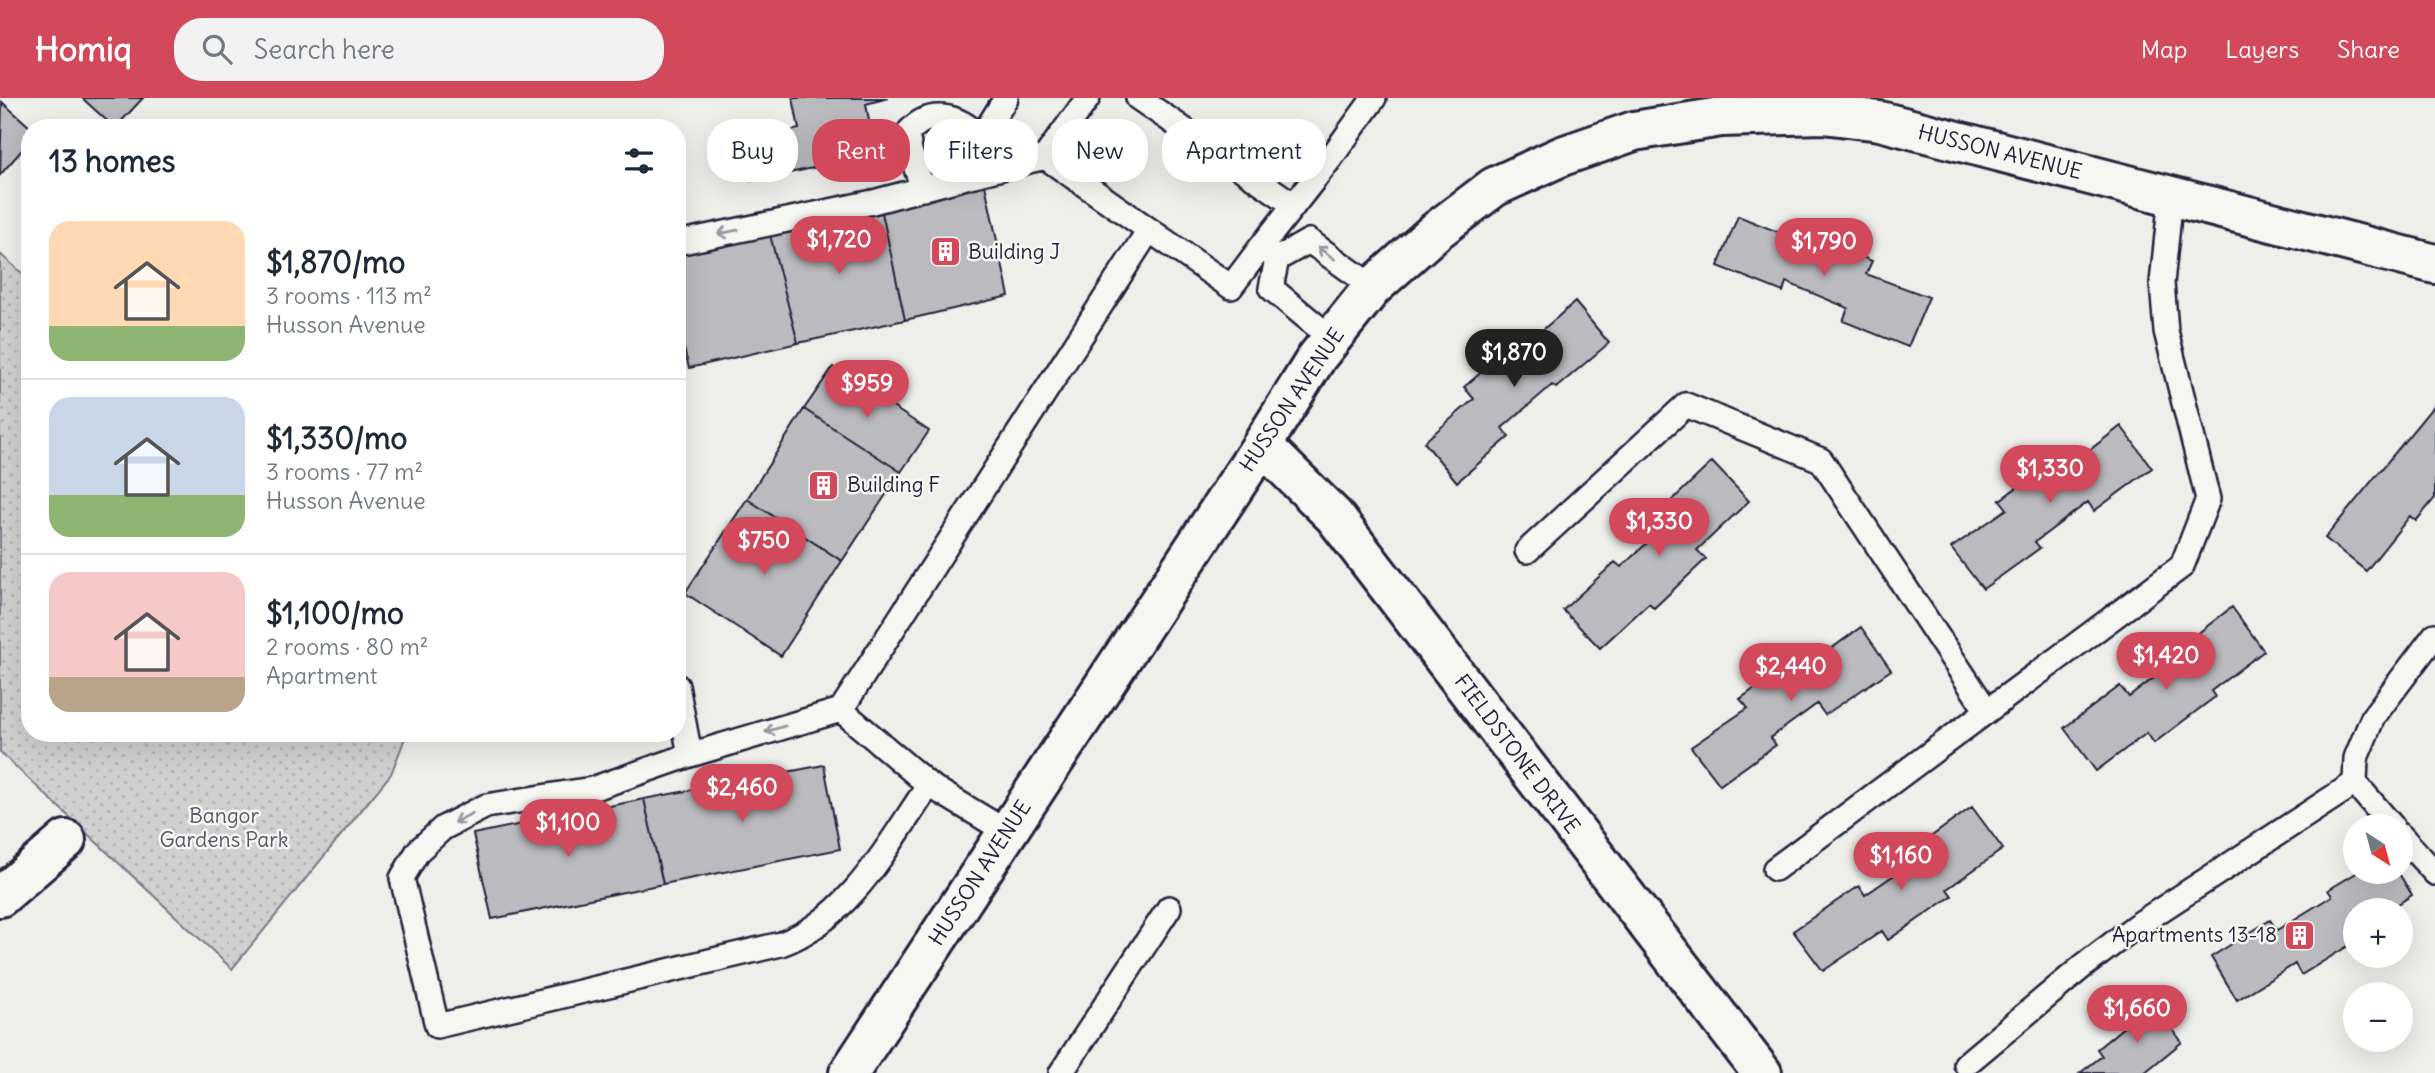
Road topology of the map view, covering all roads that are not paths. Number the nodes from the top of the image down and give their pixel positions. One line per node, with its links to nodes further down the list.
1 (1006, 98): 7 (lane)
2 (1088, 98): 9 (lane)
3 (1138, 98): 14 (lane)
4 (1374, 98): 14 (lane)
5 (927, 119): 6 (lane)
6 (955, 119)
7 (993, 119)
8 (924, 120): 12 (lane)
9 (1045, 158): 10 (lane); 15 (lane)
10 (1038, 160)
11 (948, 182): 12 (lane)
12 (923, 189): 16 (lane, one-way to 16)
13 (2171, 196): 18 (street, HUSSON AVENUE); 19 (street, HUSSON AVENUE); 25 (lane)
14 (1294, 205): 17 (lane)
15 (1149, 230): 17 (lane); 24 (lane)
16 (686, 241)
17 (1269, 253): 19 (lane, one-way to 17); 20 (lane)
18 (2435, 264)
19 (1373, 287): 20 (street, HUSSON AVENUE)
20 (1332, 339): 21 (street, HUSSON AVENUE)
21 (1262, 444): 31 (street, HUSSON AVENUE); 41 (street, FIELDSTONE DRIVE)
22 (1527, 551): 25 (lane)
23 (2435, 635): 28 (lane)
24 (841, 710): 27 (lane, one-way to 27); 29 (lane)
25 (1987, 711): 34 (lane)
26 (686, 734): 27 (lane)
27 (690, 755): 29 (lane, one-way to 29)
28 (2355, 783): 30 (lane); 38 (lane)
29 (929, 785): 31 (lane)
30 (2382, 814)
31 (1007, 832): 39 (street, HUSSON AVENUE)
32 (66, 840): 36 (street)
33 (2413, 849): 35 (lane)
34 (1775, 869)
35 (2435, 873)
36 (0, 897)
37 (1169, 908): 40 (lane)
38 (1966, 1064)
39 (849, 1073)
40 (1061, 1073)
41 (1762, 1073)

